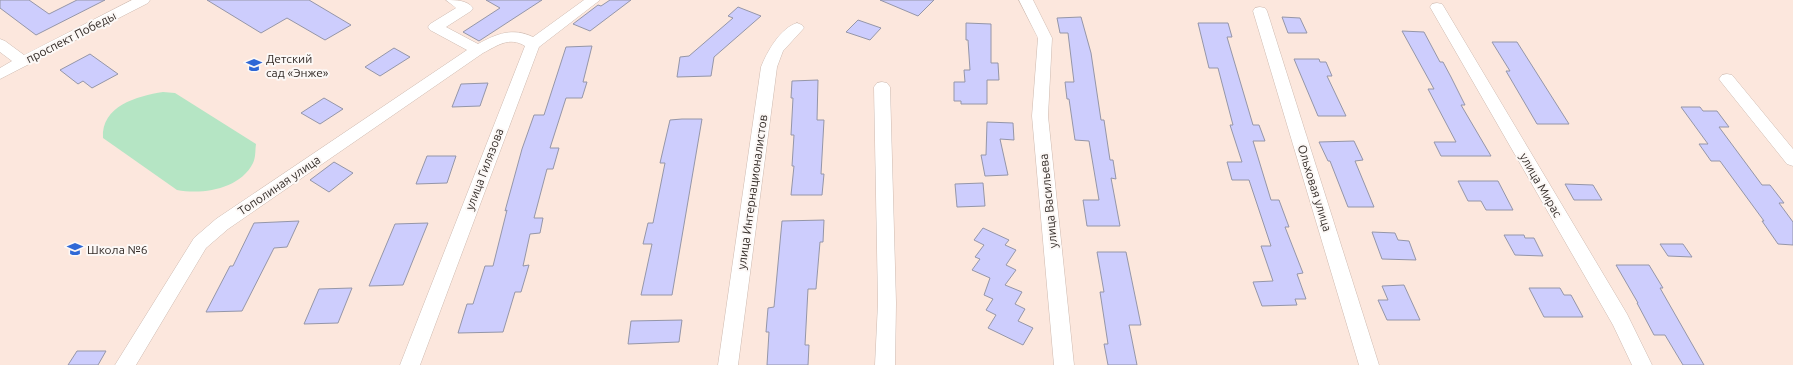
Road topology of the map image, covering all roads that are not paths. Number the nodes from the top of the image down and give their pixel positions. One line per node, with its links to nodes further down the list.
1 (143, 0): 11 (street, проспект Победы)
2 (453, 0): 10 (street)
3 (593, 0): 9 (street, улица Гилязова)
4 (1026, 0): 21 (street, улица Васильева)
5 (1437, 7): 23 (street, улица Мирас)
6 (1260, 11): 22 (street, Ольховая улица)
7 (797, 28): 19 (street, улица Интернационалистов)
8 (0, 44): 11 (street)
9 (533, 44): 10 (street, Тополиная улица); 18 (street, улица Гилязова)
10 (478, 50): 17 (street, Тополиная улица)
11 (18, 58): 12 (street); 13 (street, проспект Победы)
12 (0, 62)
13 (0, 74)
14 (1727, 79): 16 (street)
15 (882, 87): 20 (street)
16 (1793, 160)
17 (125, 365)
18 (410, 365)
19 (728, 365)
20 (885, 365)
21 (1064, 365)
22 (1369, 365)
23 (1642, 365)

